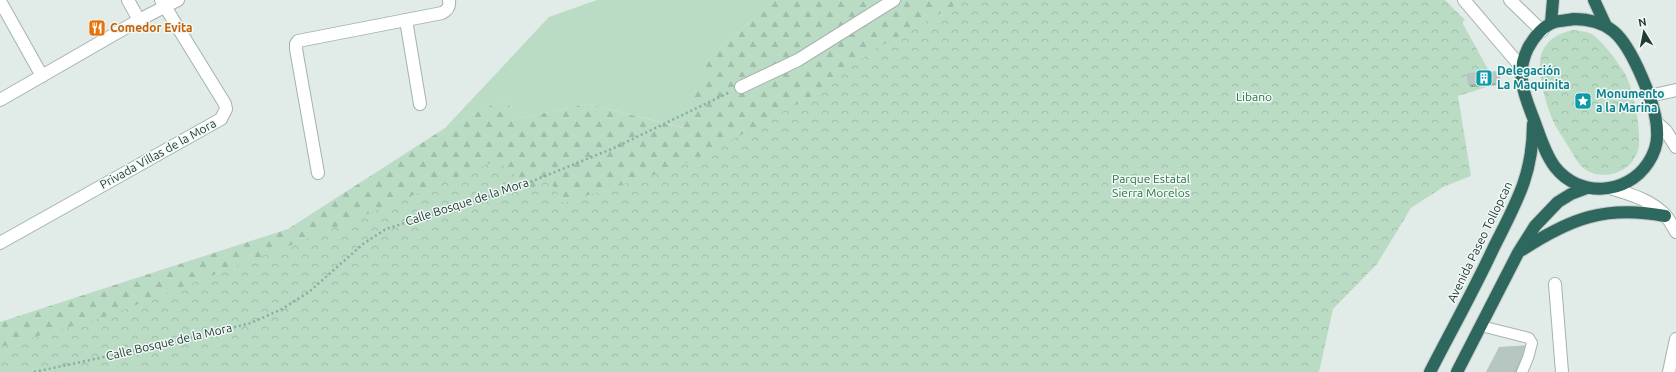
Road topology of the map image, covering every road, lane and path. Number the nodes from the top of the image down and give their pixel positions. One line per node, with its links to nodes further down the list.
1 (128, 0): 11 (street)
2 (178, 0): 10 (street)
3 (449, 0): 12 (street)
4 (894, 0): 17 (street)
5 (1464, 0): 15 (street)
6 (1510, 0): 14 (street)
7 (1553, 0): 14 (highway)
8 (1594, 0): 13 (highway)
9 (0, 1): 16 (street)
10 (162, 3): 11 (street); 30 (street, Privada Villas de la Mora)
11 (139, 20): 16 (street)
12 (406, 20): 21 (street); 25 (street)
13 (1606, 26): 14 (highway); 19 (highway)
14 (1546, 27): 15 (highway)
15 (1522, 68): 22 (highway)
16 (42, 76): 20 (street)
17 (741, 87): 35 (path, Calle Bosque de la Mora)
18 (1676, 90): 19 (street)
19 (1649, 96): 23 (highway)
20 (0, 100)
21 (420, 104)
22 (1533, 117): 26 (highway); 36 (highway, Avenida Paseo Tollopcan)
23 (1656, 122): 24 (street); 27 (highway)
24 (1676, 147)
25 (318, 173)
26 (1587, 188): 27 (highway); 31 (highway)
27 (1610, 188): 28 (street)
28 (1665, 216): 29 (street); 31 (highway)
29 (1676, 232)
30 (0, 243)
31 (1518, 253): 33 (highway)
32 (1555, 284): 39 (street)
33 (1481, 326): 37 (highway); 38 (lane)
34 (1676, 339): 40 (street)
35 (34, 372)
36 (1430, 372)
37 (1457, 372)
38 (1522, 372)
39 (1562, 372)
40 (1669, 372)

